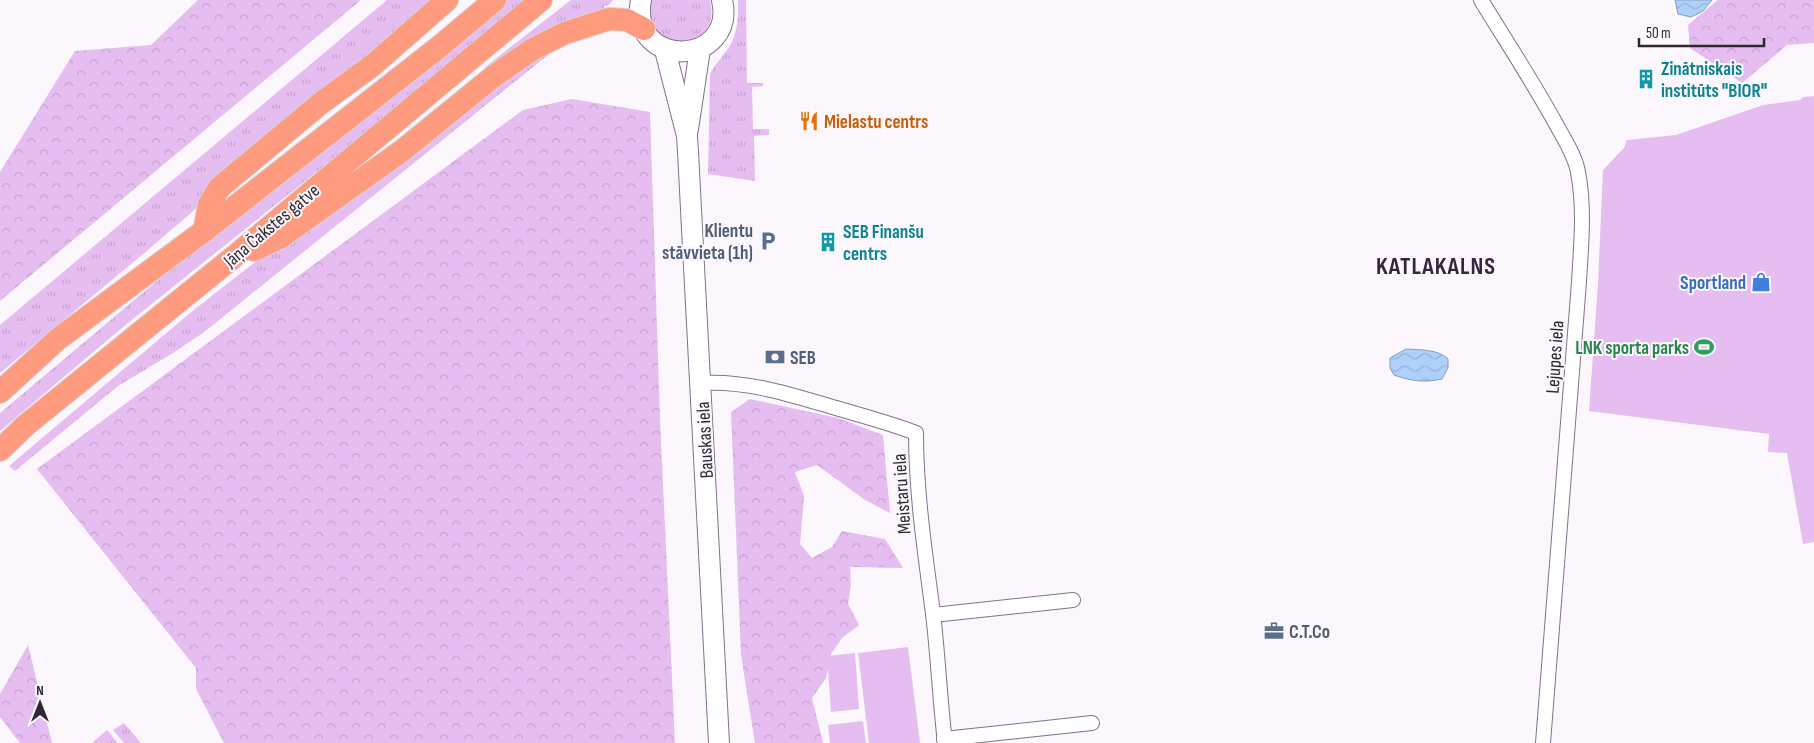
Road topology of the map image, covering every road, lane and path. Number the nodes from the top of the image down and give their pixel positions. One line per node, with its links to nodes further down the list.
1 (447, 0): 11 (highway)
2 (495, 0): 11 (highway, Jāņa Čakstes gatve)
3 (541, 0): 12 (highway, Jāņa Čakstes gatve)
4 (641, 0): 7 (main road)
5 (722, 0): 8 (main road)
6 (1481, 0): 21 (street, Lejupes iela)
7 (644, 29): 9 (main road); 12 (highway)
8 (700, 49): 9 (main road); 10 (main road, Bauskas iela)
9 (666, 50): 10 (main road, Bauskas iela)
10 (687, 136): 13 (main road, Bauskas iela)
11 (204, 231): 14 (highway, Jāņa Čakstes gatve)
12 (236, 255): 15 (highway, Jāņa Čakstes gatve)
13 (701, 383): 17 (street, Meistaru iela); 20 (main road, Bauskas iela)
14 (0, 392)
15 (0, 450)
16 (1074, 600): 17 (street)
17 (933, 616): 19 (street, Meistaru iela)
18 (1092, 722): 19 (street)
19 (945, 741)
20 (719, 743)
21 (1543, 743)

